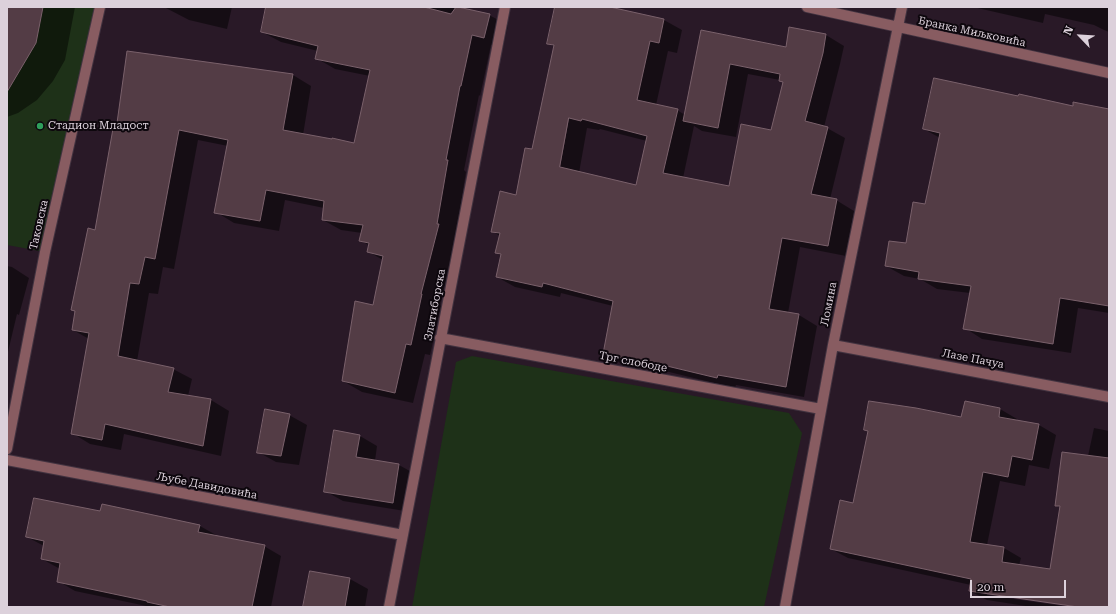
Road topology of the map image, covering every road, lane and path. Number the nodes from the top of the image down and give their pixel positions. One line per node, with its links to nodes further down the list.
1 (100, 7): 11 (street, Таковска)
2 (505, 7): 7 (street, Златиборска)
3 (807, 7): 5 (street, Бранка Миљковића)
4 (902, 7): 5 (street, Ломина)
5 (897, 28): 6 (street, Бранка Миљковића); 8 (street, Ломина)
6 (1109, 73)
7 (440, 338): 10 (street, Трг слободе); 13 (street, Златиборска)
8 (833, 345): 9 (street, Лазе Пачуа); 10 (street, Ломина)
9 (1109, 397)
10 (821, 409): 15 (street, Ломина)
11 (7, 449)
12 (7, 460): 13 (street, Љубе Давидовића)
13 (403, 535): 14 (street, Златиборска)
14 (389, 607)
15 (785, 607)

